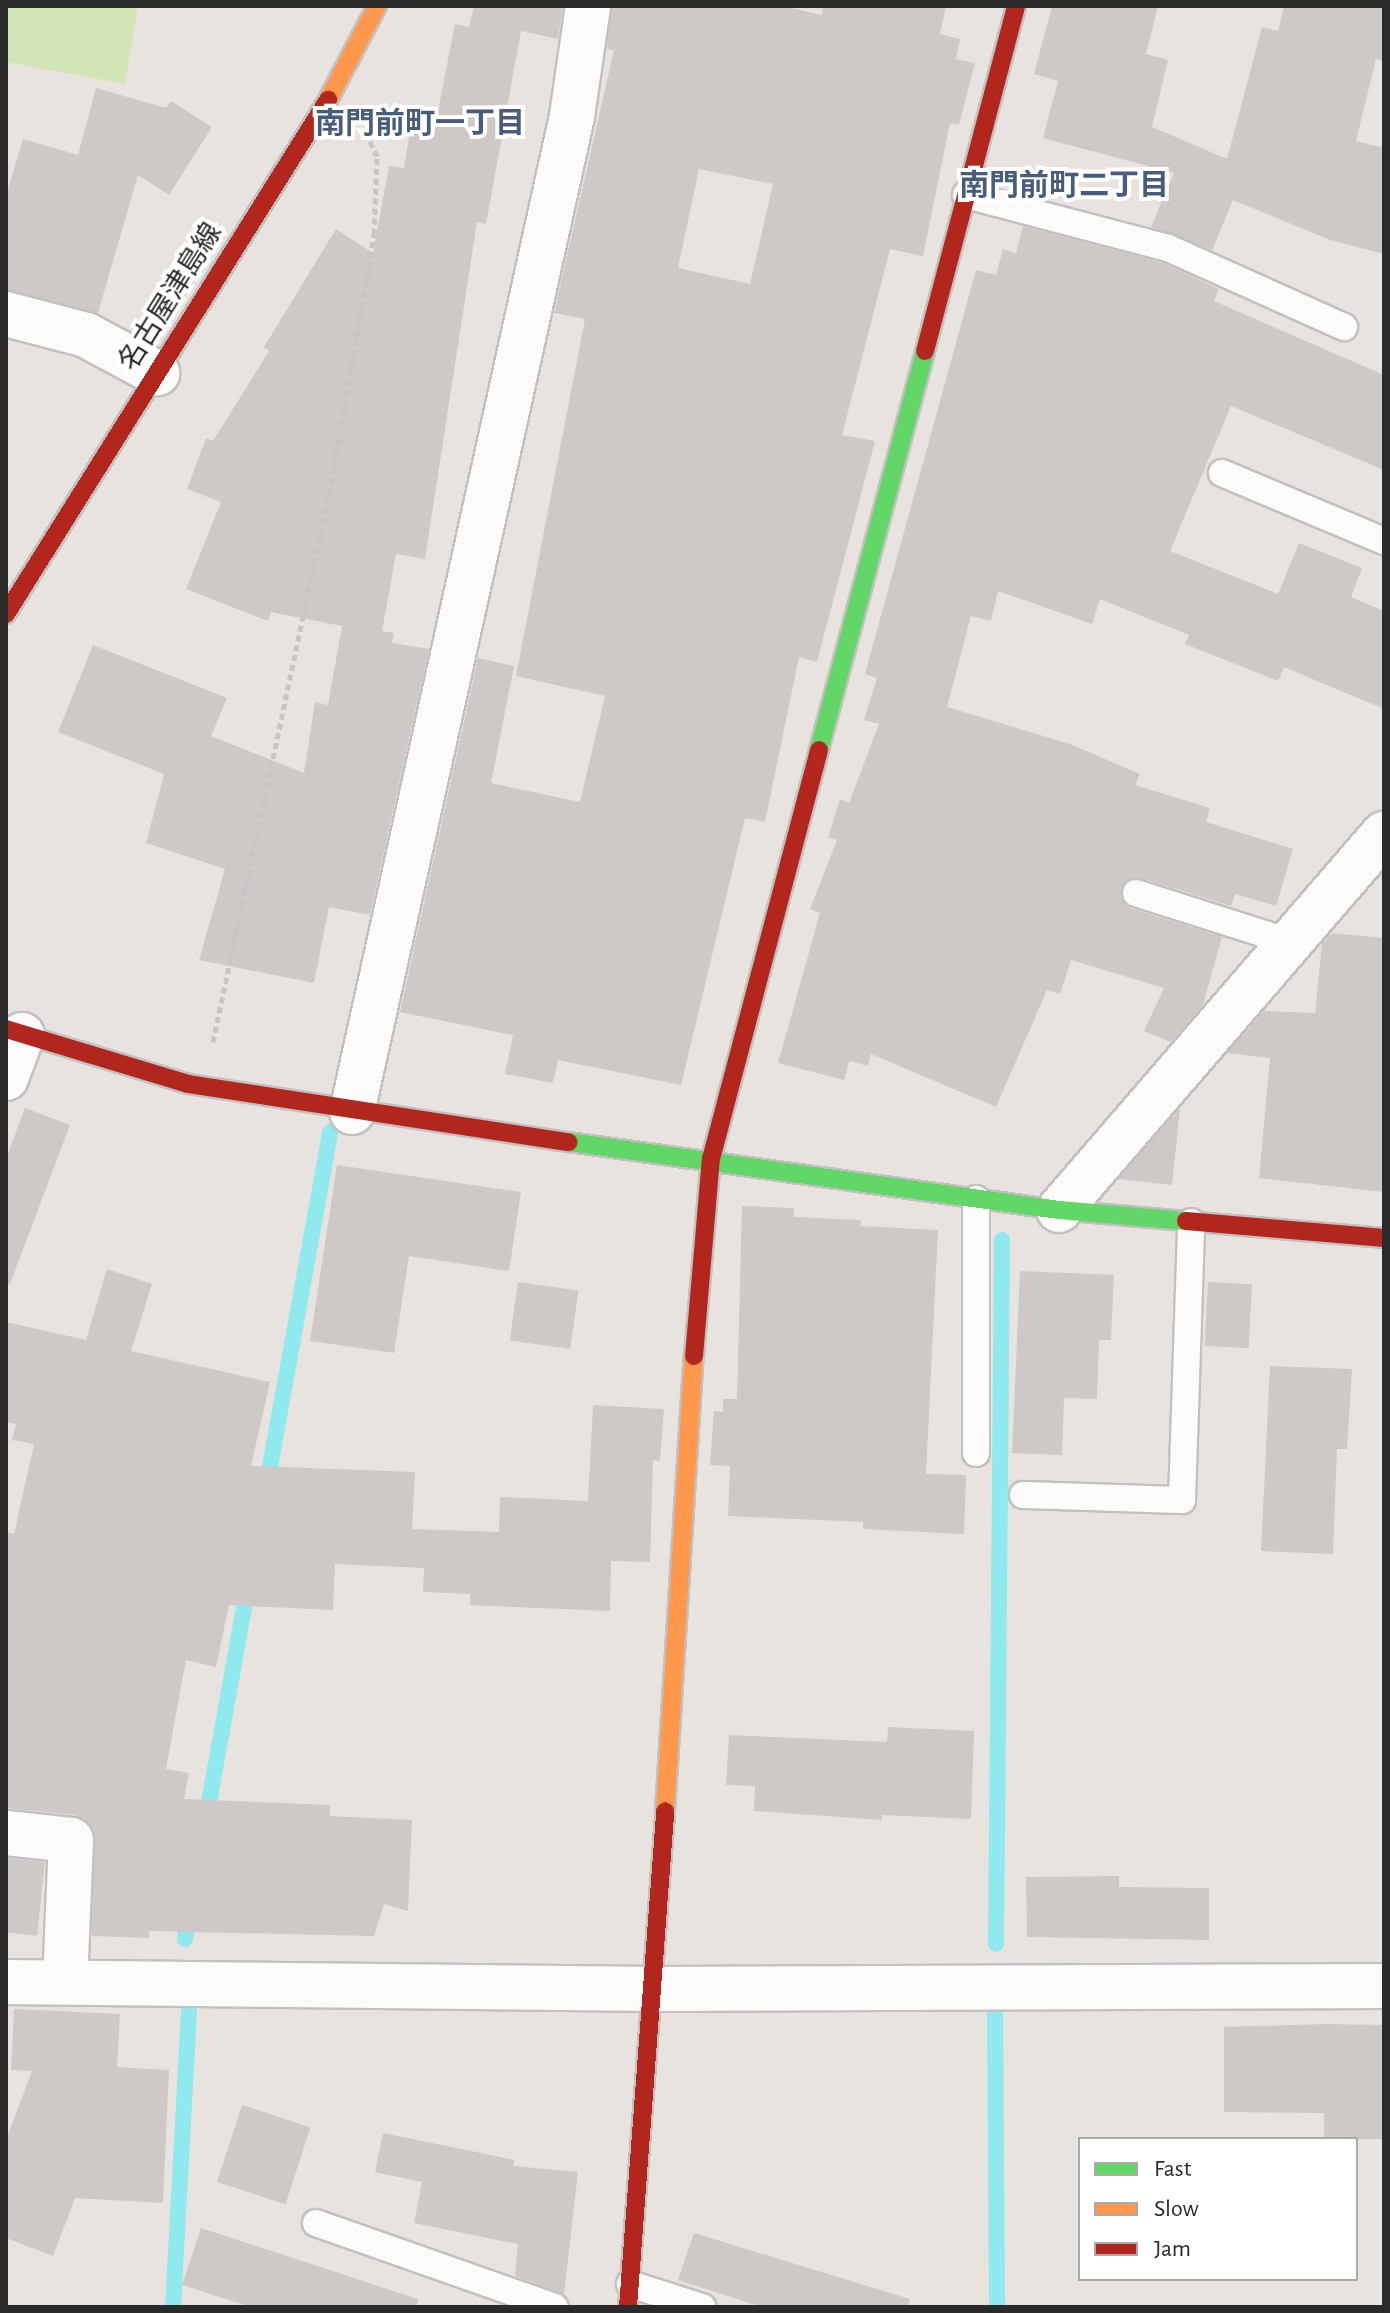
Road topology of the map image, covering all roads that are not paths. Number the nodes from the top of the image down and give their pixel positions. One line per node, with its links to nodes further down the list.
1 (377, 6): 7 (street, 名古屋津島線)
2 (588, 6): 16 (street)
3 (1016, 6): 4 (street)
4 (966, 195): 6 (lane); 17 (street)
5 (6, 314): 7 (street)
6 (1344, 327)
7 (157, 373): 10 (street, 名古屋津島線)
8 (1222, 473): 9 (lane)
9 (1384, 541)
10 (6, 614)
11 (1375, 856): 13 (street)
12 (1136, 893): 13 (lane)
13 (1290, 942): 19 (street)
14 (14, 1032): 15 (street); 16 (street)
15 (6, 1078)
16 (352, 1112): 17 (street)
17 (711, 1159): 18 (street); 28 (street)
18 (976, 1199): 19 (street); 22 (lane)
19 (1059, 1210): 20 (street)
20 (1191, 1222): 21 (street); 23 (lane)
21 (1384, 1238)
22 (976, 1453)
23 (1023, 1495)
24 (6, 1833): 26 (street)
25 (6, 1982): 26 (street)
26 (65, 1982): 28 (street)
27 (1384, 1986): 28 (street)
28 (655, 1989): 30 (street)
29 (316, 2223): 31 (lane)
30 (629, 2295): 32 (lane)
31 (555, 2307)
32 (702, 2307)

